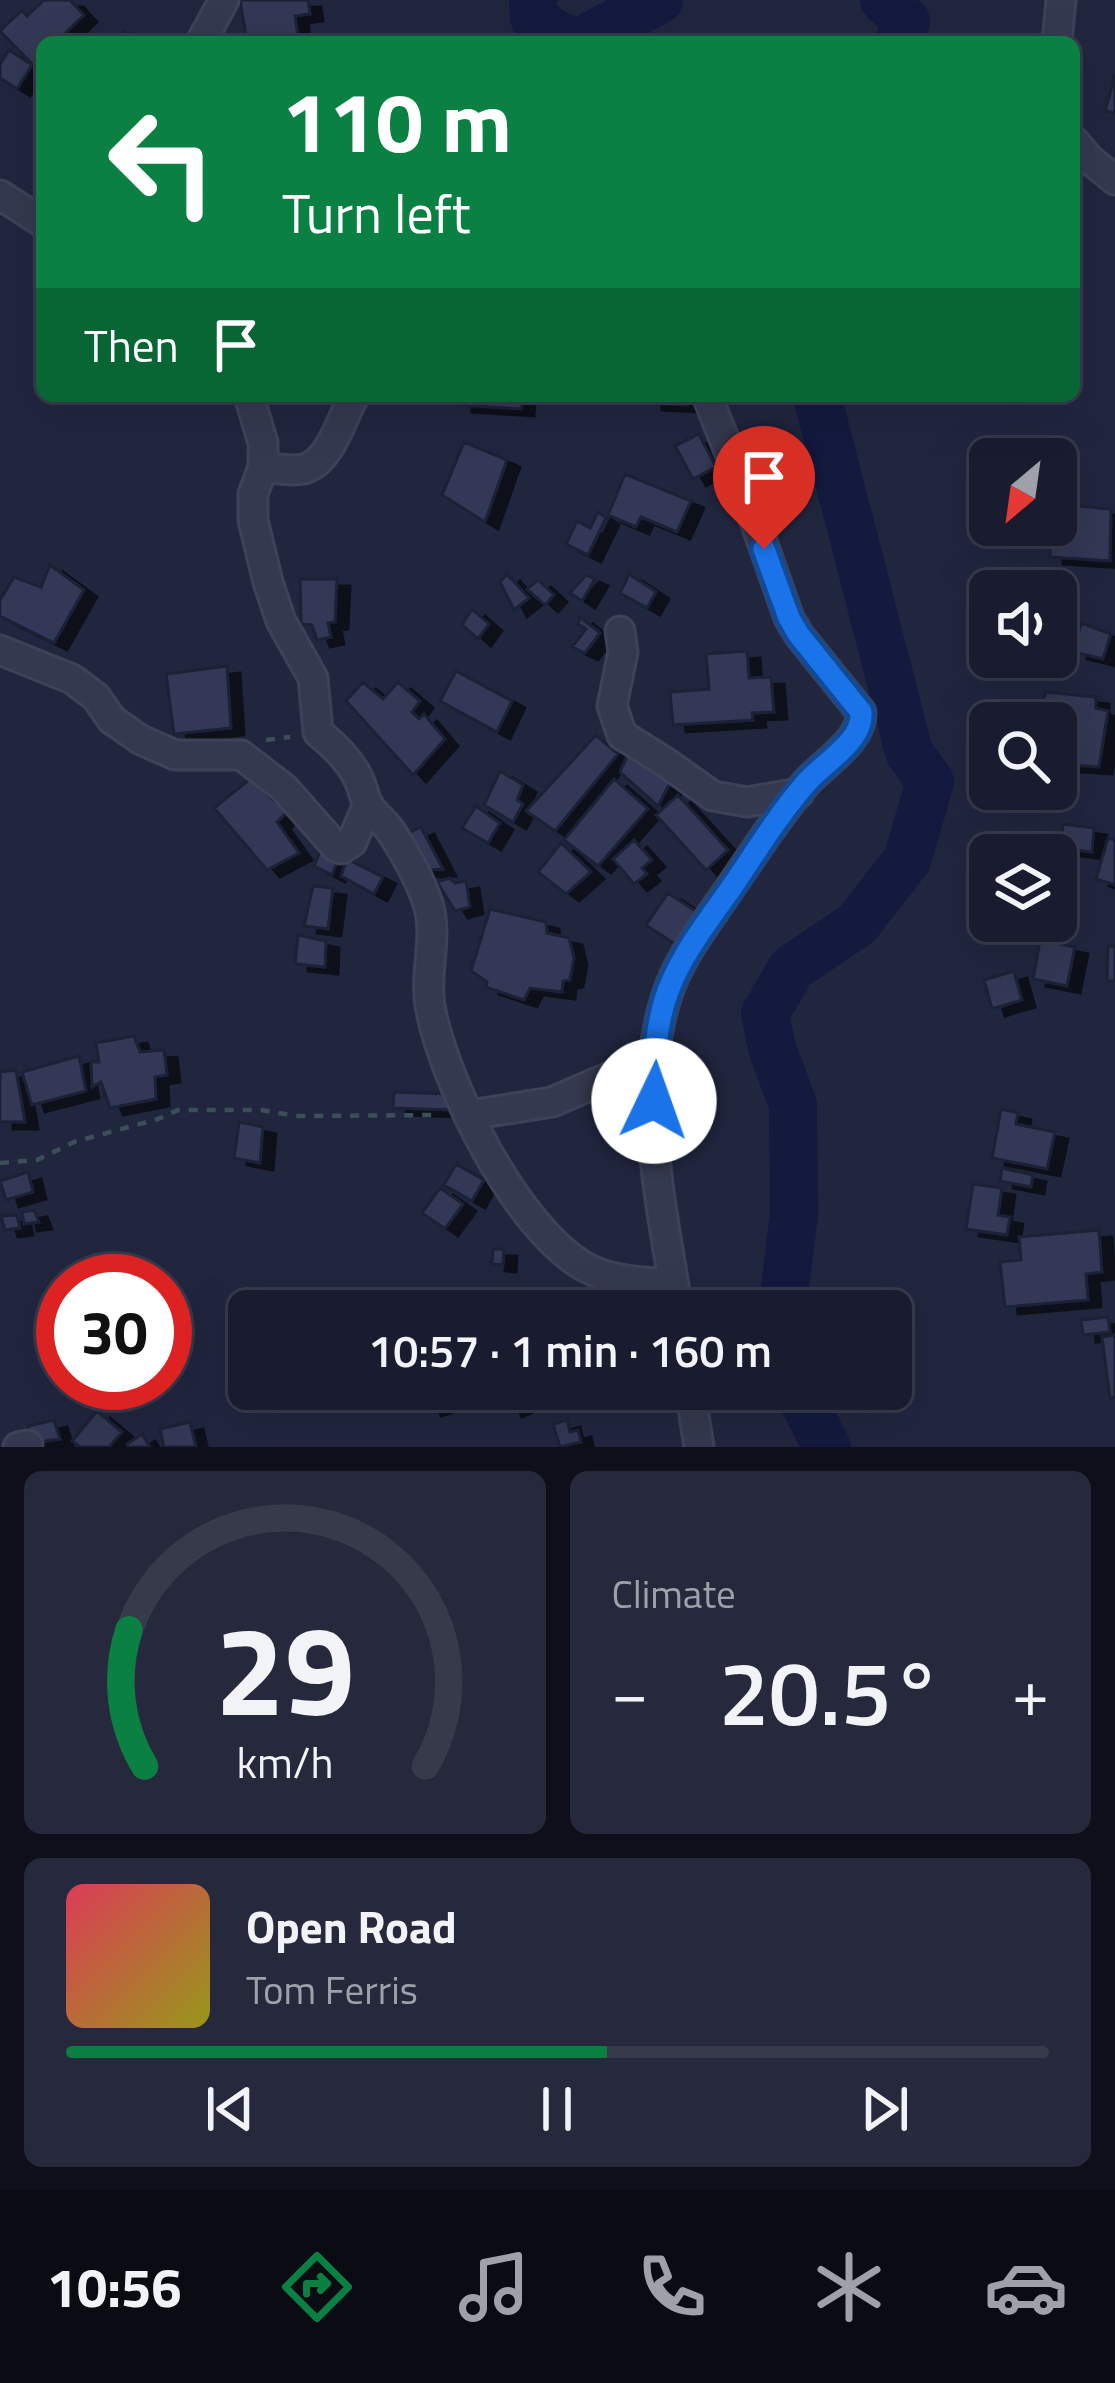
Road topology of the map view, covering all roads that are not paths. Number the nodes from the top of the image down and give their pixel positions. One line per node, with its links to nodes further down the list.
1 (224, 0): 3 (street)
2 (1060, 0): 4 (street)
3 (204, 36)
4 (1057, 36)
5 (1080, 148): 6 (street)
6 (1115, 180)
7 (0, 195): 8 (street)
8 (36, 218)
9 (251, 402): 12 (street)
10 (351, 402): 12 (street)
11 (709, 402): 15 (street)
12 (263, 467): 16 (street)
13 (620, 631): 15 (street)
14 (0, 650): 16 (street)
15 (799, 793): 17 (street)
16 (368, 804): 18 (street)
17 (654, 1058): 18 (street); 20 (street)
18 (470, 1115): 19 (street)
19 (654, 1290)
20 (675, 1290)
21 (693, 1410): 22 (street)
22 (698, 1447)

